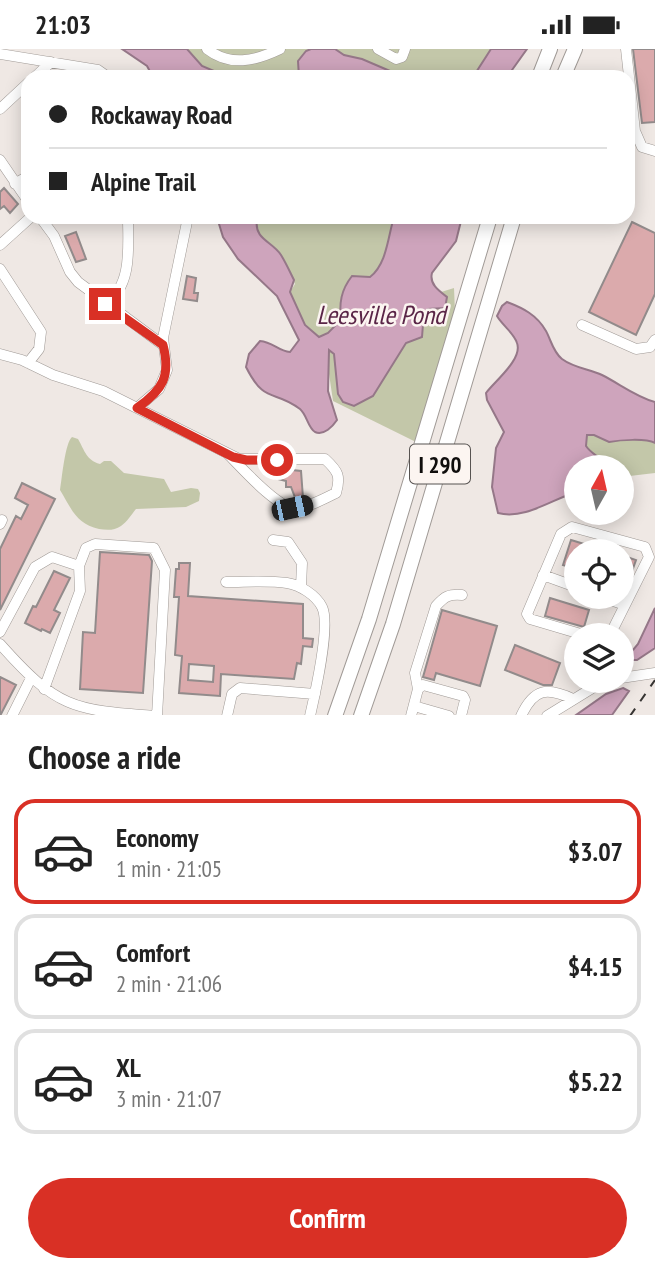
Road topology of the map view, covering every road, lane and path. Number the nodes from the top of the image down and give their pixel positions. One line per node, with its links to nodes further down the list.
1 (206, 49): 2 (street)
2 (280, 49)
3 (378, 49): 4 (street)
4 (405, 49)
5 (550, 49): 12 (highway)
6 (575, 49): 13 (highway)
7 (626, 49): 14 (street)
8 (0, 54): 9 (street)
9 (51, 62): 10 (street); 11 (street)
10 (42, 70)
11 (97, 70)
12 (542, 70)
13 (566, 70)
14 (628, 70)
15 (21, 90): 16 (street)
16 (0, 109)
17 (635, 131): 18 (street)
18 (655, 151)
19 (0, 160): 21 (street)
20 (21, 180): 21 (street)
21 (15, 184): 22 (street)
22 (21, 192)
23 (24, 224): 29 (street)
24 (45, 224): 31 (street)
25 (128, 224): 31 (street)
26 (187, 224): 34 (street)
27 (488, 224): 61 (highway, I 290)
28 (512, 224): 62 (highway, I 290)
29 (0, 246)
30 (0, 269): 36 (street)
31 (105, 304): 34 (street)
32 (582, 325): 33 (street)
33 (655, 341)
34 (163, 345): 37 (street)
35 (0, 354): 36 (street)
36 (28, 363): 37 (street)
37 (137, 408): 38 (street)
38 (228, 454): 38 (street)
39 (616, 539): 43 (street)
40 (273, 540): 46 (street)
41 (634, 544): 47 (street)
42 (79, 566): 50 (street); 55 (street); 66 (street)
43 (543, 575): 45 (street); 49 (street)
44 (226, 582): 46 (street)
45 (564, 583)
46 (302, 587): 58 (street)
47 (634, 587)
48 (462, 595): 56 (street)
49 (564, 629)
50 (0, 632)
51 (0, 644): 54 (street)
52 (655, 673): 53 (street)
53 (634, 676)
54 (31, 677): 55 (street); 64 (street)
55 (44, 689): 63 (street)
56 (418, 689): 60 (street); 70 (street)
57 (585, 693): 59 (street)
58 (315, 694): 67 (street); 68 (street)
59 (573, 699): 71 (street); 72 (street)
60 (412, 711): 69 (street)
61 (337, 713)
62 (362, 713)
63 (109, 714): 65 (street)
64 (12, 715)
65 (132, 715)
66 (156, 715)
67 (227, 715)
68 (310, 715)
69 (442, 715)
70 (461, 715)
71 (522, 715)
72 (549, 715)

